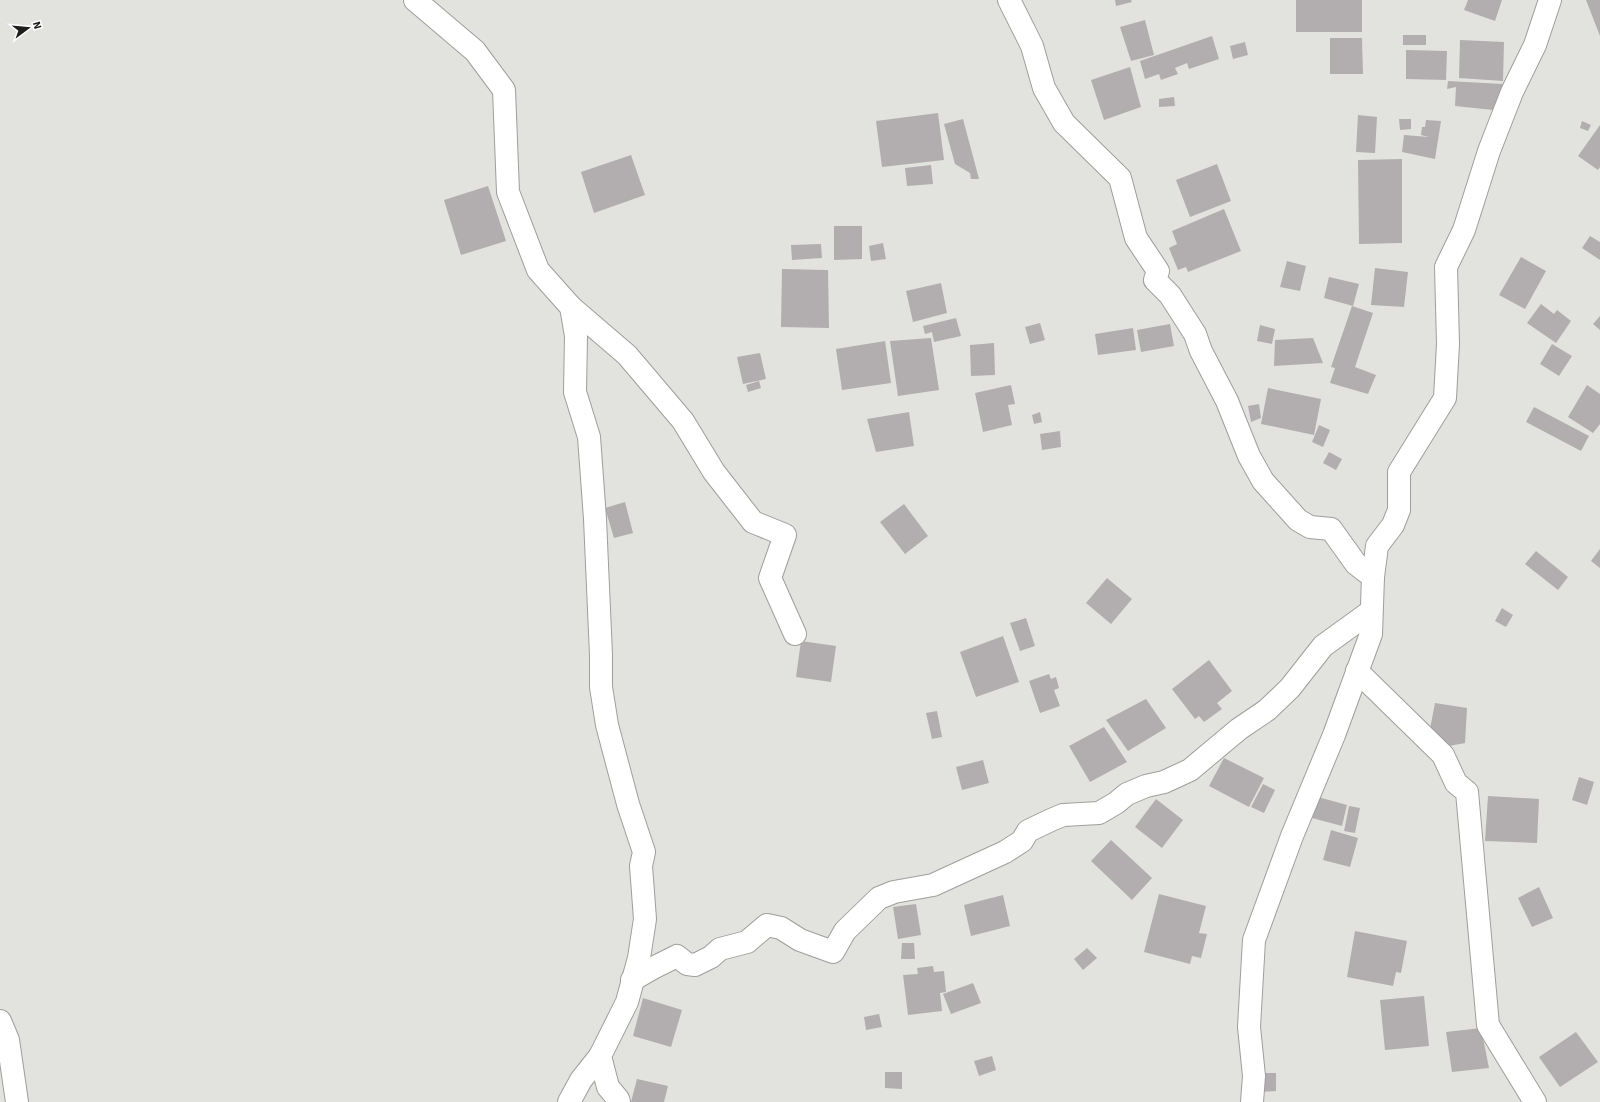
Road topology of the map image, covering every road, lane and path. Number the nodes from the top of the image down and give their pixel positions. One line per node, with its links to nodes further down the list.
1 (415, 0): 4 (street)
2 (1008, 0): 5 (street)
3 (1550, 0): 5 (street)
4 (571, 307): 7 (street); 9 (street)
5 (1373, 577): 6 (street)
6 (1370, 612): 8 (street); 9 (street)
7 (795, 634)
8 (1357, 671): 15 (street); 16 (street)
9 (632, 980): 11 (street)
10 (0, 1021): 12 (street)
11 (600, 1056): 13 (street); 14 (street)
12 (17, 1102)
13 (570, 1102)
14 (618, 1102)
15 (1252, 1102)
16 (1535, 1102)

